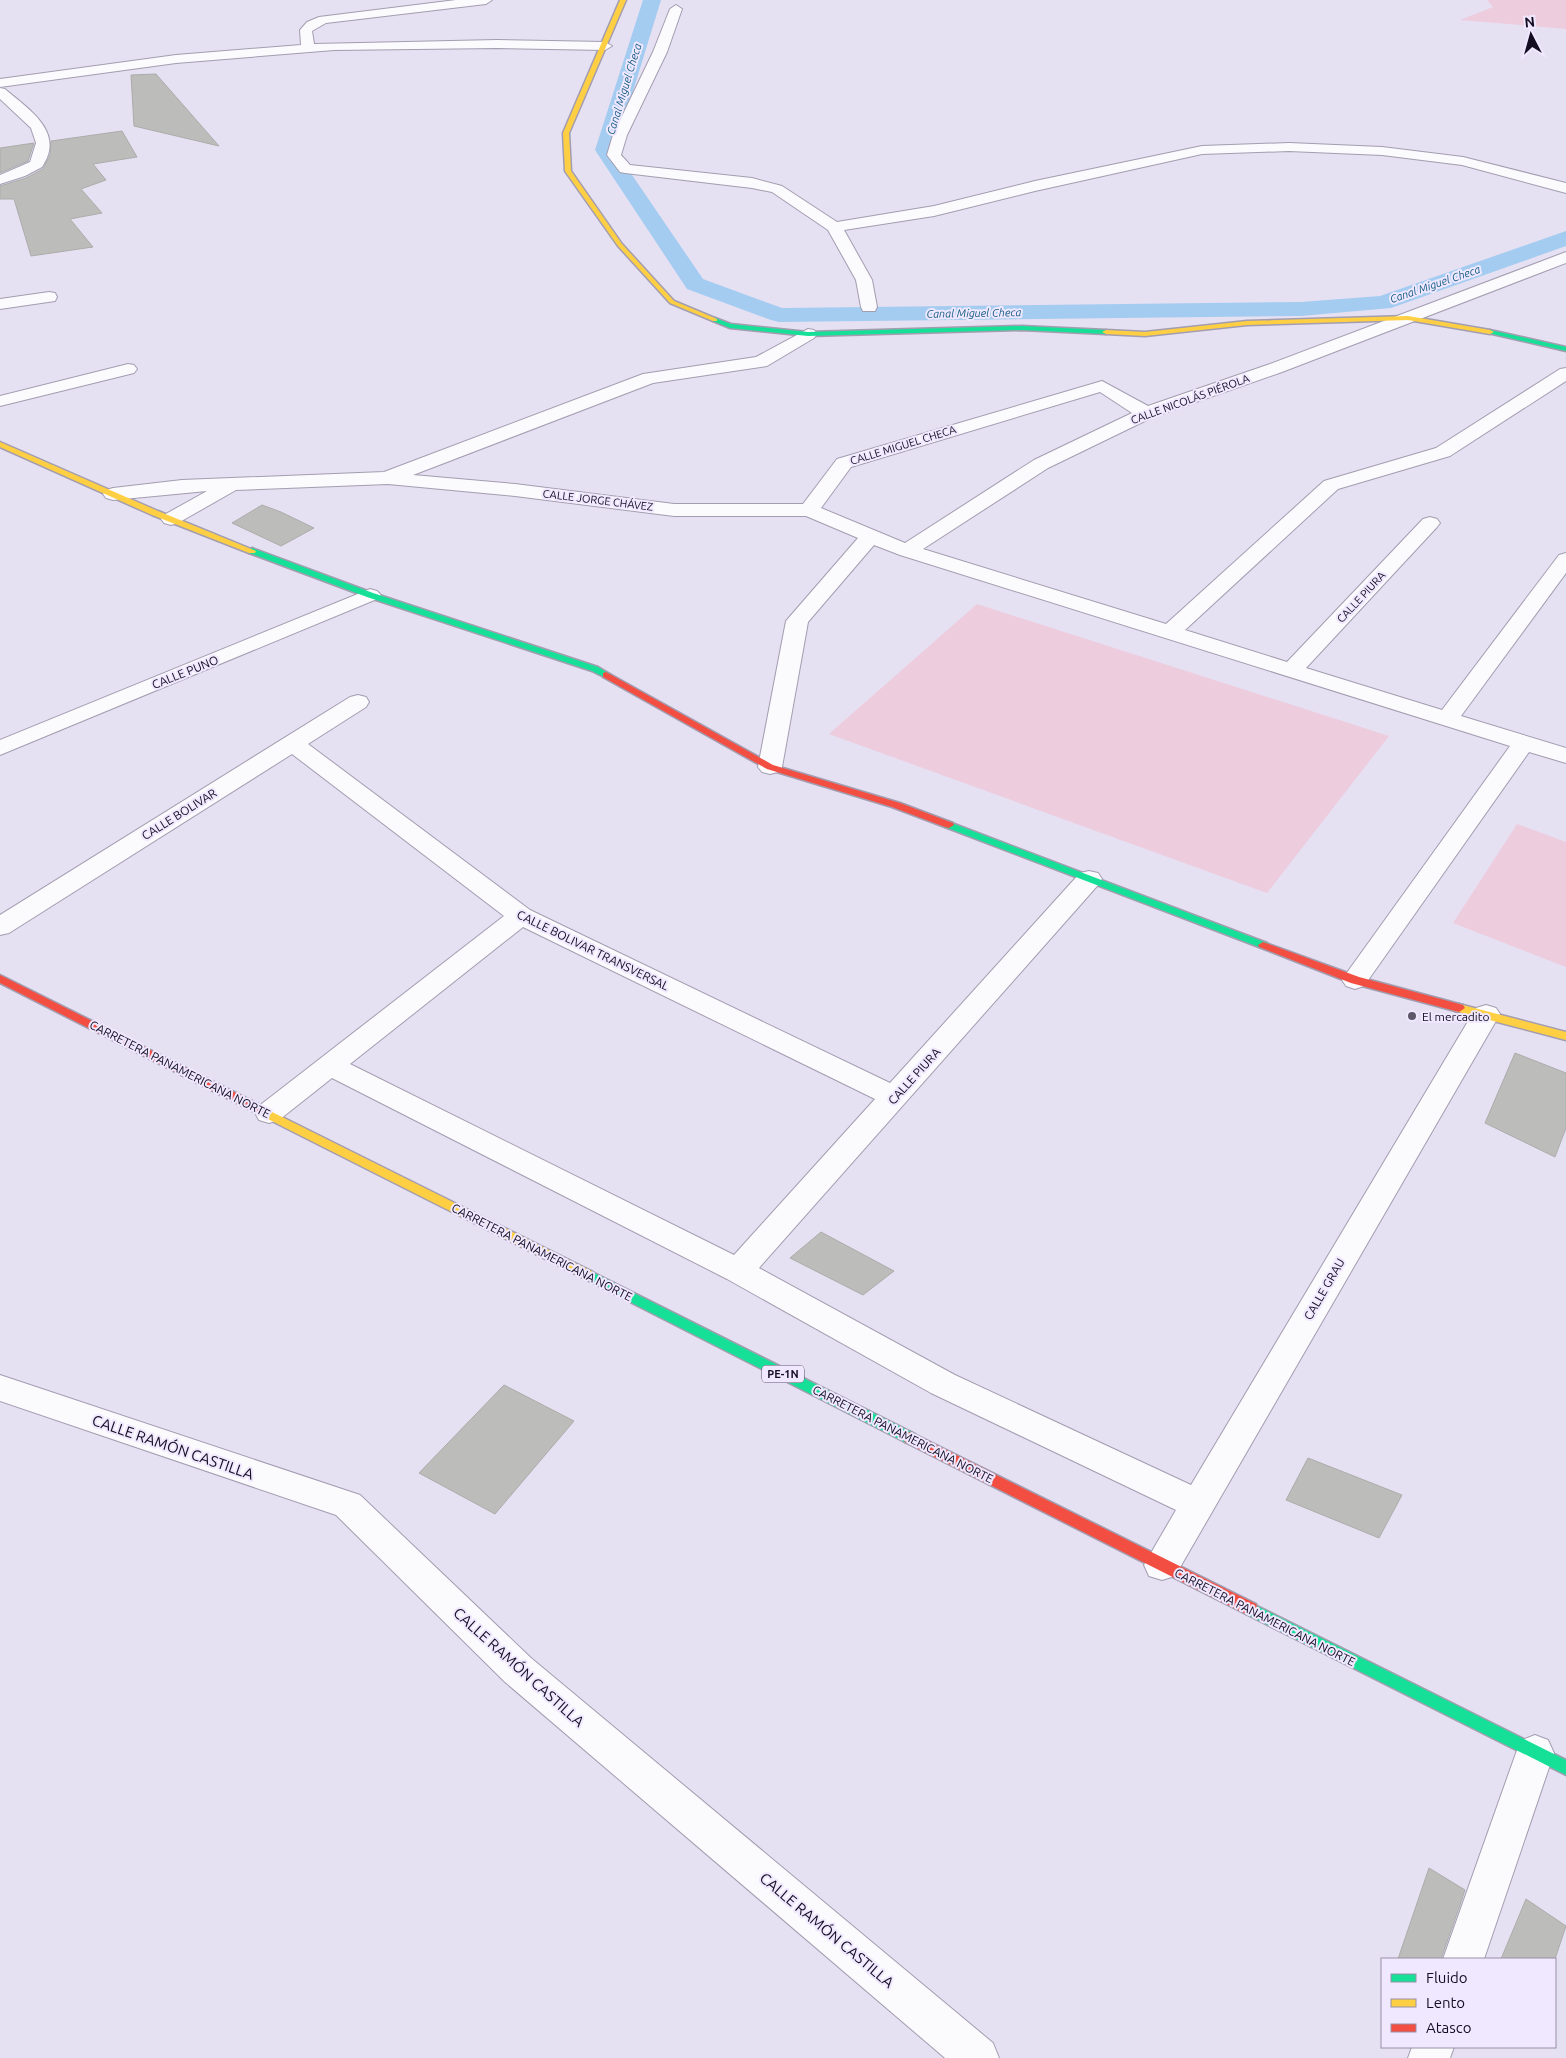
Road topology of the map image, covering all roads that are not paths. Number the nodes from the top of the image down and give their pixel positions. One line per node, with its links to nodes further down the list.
1 (486, 0): 5 (street)
2 (623, 0): 4 (main road)
3 (676, 9): 10 (street)
4 (605, 46): 5 (street); 16 (main road)
5 (308, 48): 6 (street)
6 (0, 83)
7 (0, 92): 8 (street)
8 (0, 180)
9 (1566, 188): 10 (street)
10 (834, 227): 14 (street)
11 (1566, 257): 15 (street, CALLE NICOLÁS PIÉROLA)
12 (49, 297): 13 (street)
13 (0, 304)
14 (869, 307)
15 (1408, 318): 16 (main road); 17 (main road); 21 (street, CALLE NICOLÁS PIÉROLA)
16 (808, 334): 23 (street)
17 (1566, 349)
18 (128, 370): 20 (street)
19 (1566, 373): 34 (street)
20 (0, 401)
21 (1146, 413): 27 (street, CALLE MIGUEL CHECA); 31 (street, CALLE NICOLÁS PIÉROLA)
22 (0, 444): 26 (main road)
23 (387, 478): 24 (street); 27 (street, CALLE JORGE CHÁVEZ)
24 (234, 484): 25 (street); 28 (street)
25 (182, 486): 26 (street); 28 (street)
26 (113, 494): 28 (main road)
27 (809, 510): 30 (street)
28 (163, 516): 33 (main road)
29 (1430, 523): 35 (street, CALLE PIURA)
30 (871, 536): 31 (street); 42 (street)
31 (906, 551): 34 (street)
32 (1566, 558): 37 (street)
33 (370, 595): 40 (street, CALLE PUNO); 42 (main road)
34 (1169, 633): 35 (street)
35 (1291, 671): 37 (street)
36 (358, 702): 38 (street, CALLE BOLIVAR)
37 (1447, 719): 39 (street)
38 (292, 743): 44 (street, CALLE BOLIVAR TRANSVERSAL); 45 (street, CALLE BOLIVAR)
39 (1524, 743): 41 (street); 47 (street)
40 (0, 748)
41 (1566, 756)
42 (770, 767): 43 (main road)
43 (1089, 879): 47 (main road); 51 (street, CALLE PIURA)
44 (521, 916): 50 (street); 51 (street, CALLE BOLIVAR TRANSVERSAL)
45 (0, 927)
46 (0, 978): 52 (main road, CARRETERA PANAMERICANA NORTE / PE-1N)
47 (1355, 980): 48 (main road)
48 (1486, 1014): 49 (main road); 55 (street, CALLE GRAU)
49 (1566, 1036)
50 (329, 1065): 52 (street); 53 (street)
51 (895, 1097): 53 (street, CALLE PIURA)
52 (269, 1113): 56 (main road, CARRETERA PANAMERICANA NORTE / PE-1N)
53 (738, 1272): 55 (street)
54 (0, 1388): 59 (street, CALLE RAMÓN CASTILLA)
55 (1197, 1504): 56 (street, CALLE GRAU)
56 (1162, 1564): 57 (main road, CARRETERA PANAMERICANA NORTE / PE-1N)
57 (1551, 1760): 58 (street)
58 (1463, 1958)
59 (978, 2058)

